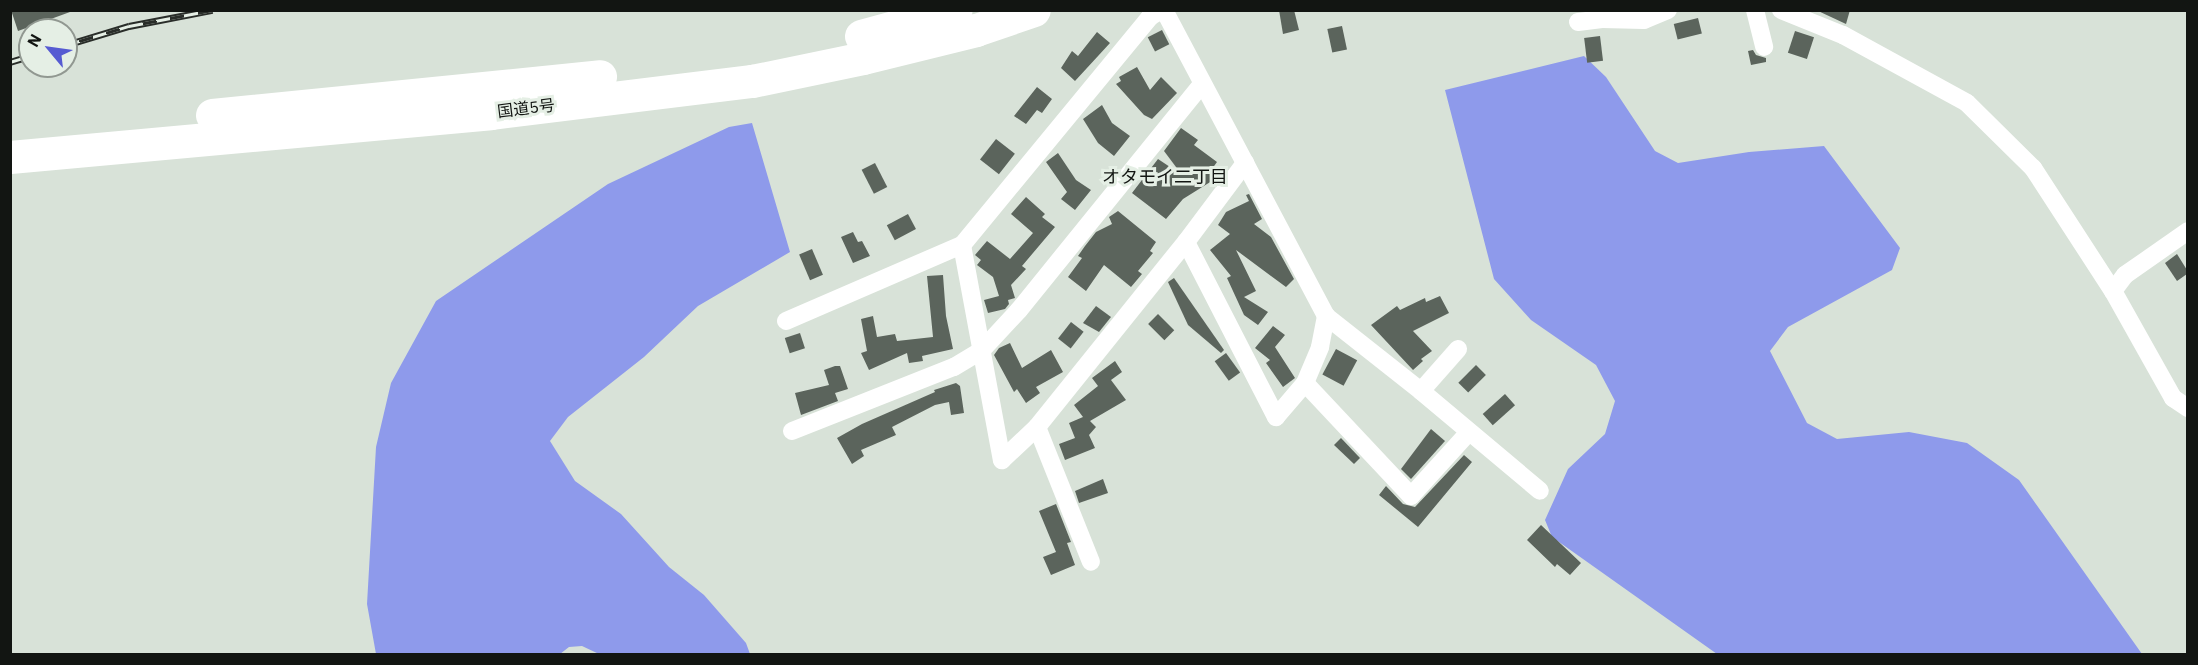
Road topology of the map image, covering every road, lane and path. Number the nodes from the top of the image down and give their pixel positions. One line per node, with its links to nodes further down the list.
1 (956, 10): 10 (highway, 国道5号)
2 (1034, 10): 11 (highway, 国道5号)
3 (1162, 10): 9 (street); 15 (street)
4 (1668, 10): 7 (street)
5 (1755, 10): 8 (street)
6 (1781, 10): 16 (street)
7 (1578, 22)
8 (1764, 47)
9 (1202, 84): 12 (street); 20 (street)
10 (10, 135)
11 (10, 157)
12 (1245, 163): 14 (street); 17 (street)
13 (2187, 231): 16 (street)
14 (1186, 242): 21 (street); 24 (street)
15 (962, 245): 18 (street); 20 (street)
16 (2113, 291): 23 (street)
17 (1326, 316): 21 (street); 22 (street)
18 (786, 321)
19 (1458, 348): 22 (street)
20 (982, 350): 24 (street); 25 (street)
21 (1305, 383): 26 (street)
22 (1421, 391): 26 (street)
23 (2187, 408)
24 (1037, 427): 28 (street)
25 (792, 431)
26 (1469, 432): 27 (street)
27 (1540, 491)
28 (1091, 562)

